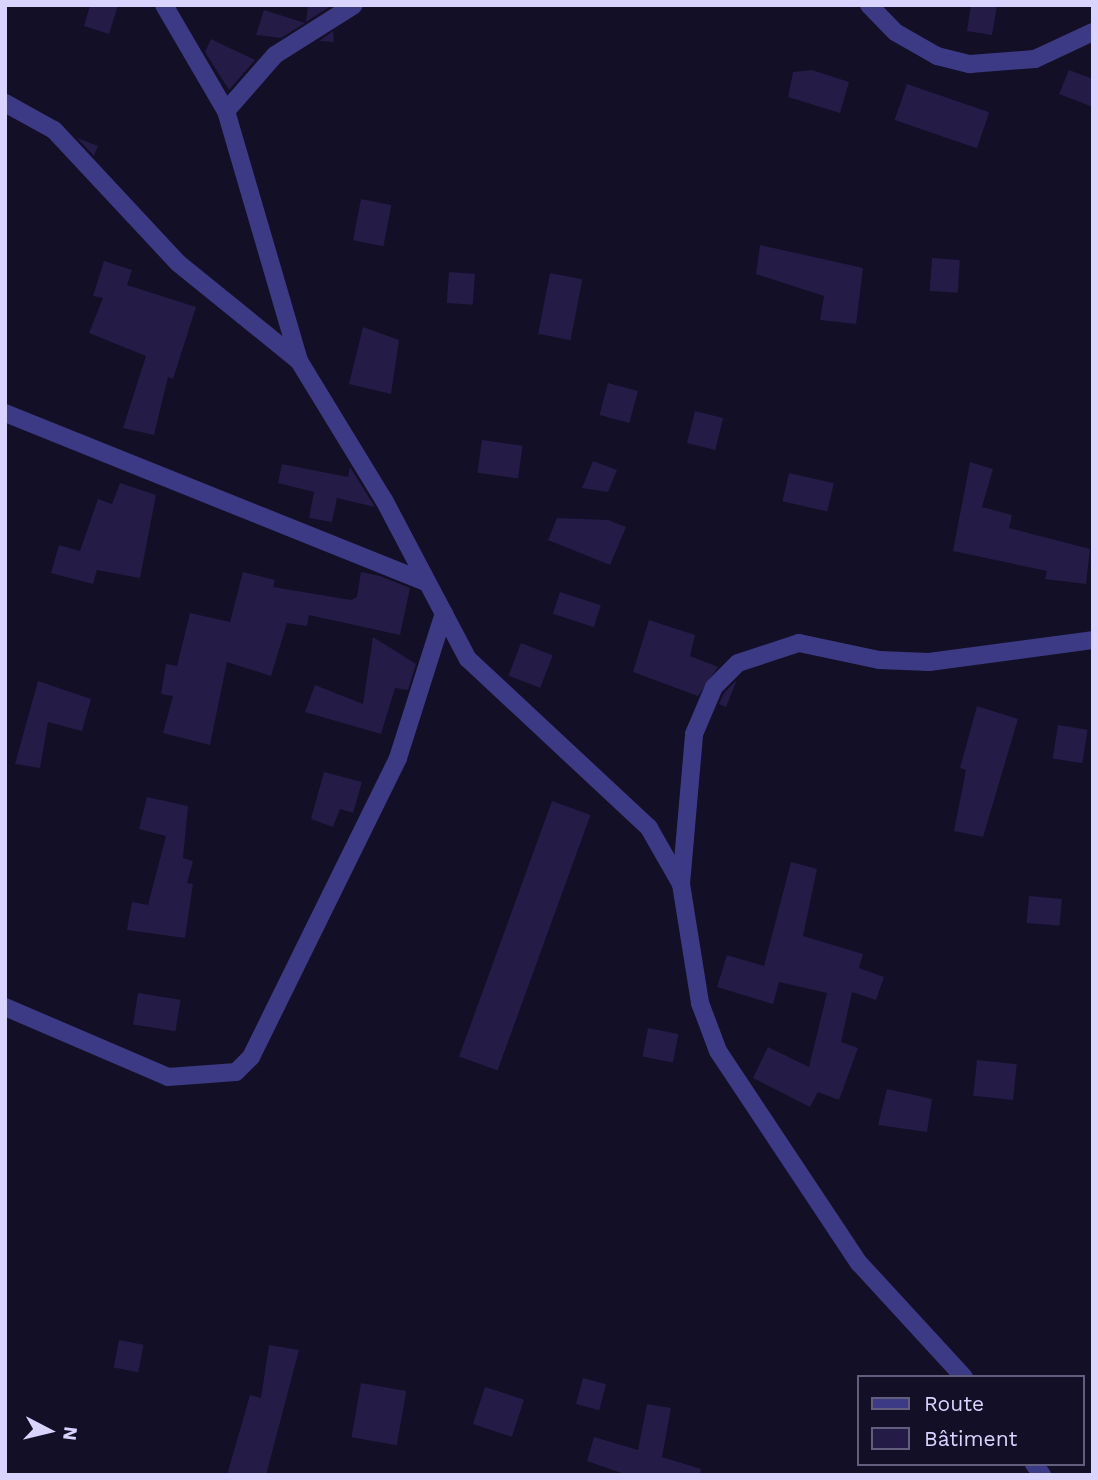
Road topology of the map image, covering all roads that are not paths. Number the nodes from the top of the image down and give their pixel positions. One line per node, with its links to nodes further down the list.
1 (164, 5): 6 (street)
2 (354, 5): 6 (street)
3 (869, 5): 4 (street)
4 (1093, 32)
5 (5, 103): 7 (street)
6 (226, 111): 7 (street)
7 (299, 361): 9 (street)
8 (5, 413): 9 (street)
9 (427, 583): 10 (street)
10 (443, 613): 12 (street); 13 (street)
11 (1093, 640): 12 (street)
12 (681, 884): 14 (street)
13 (5, 1007)
14 (962, 1375)

